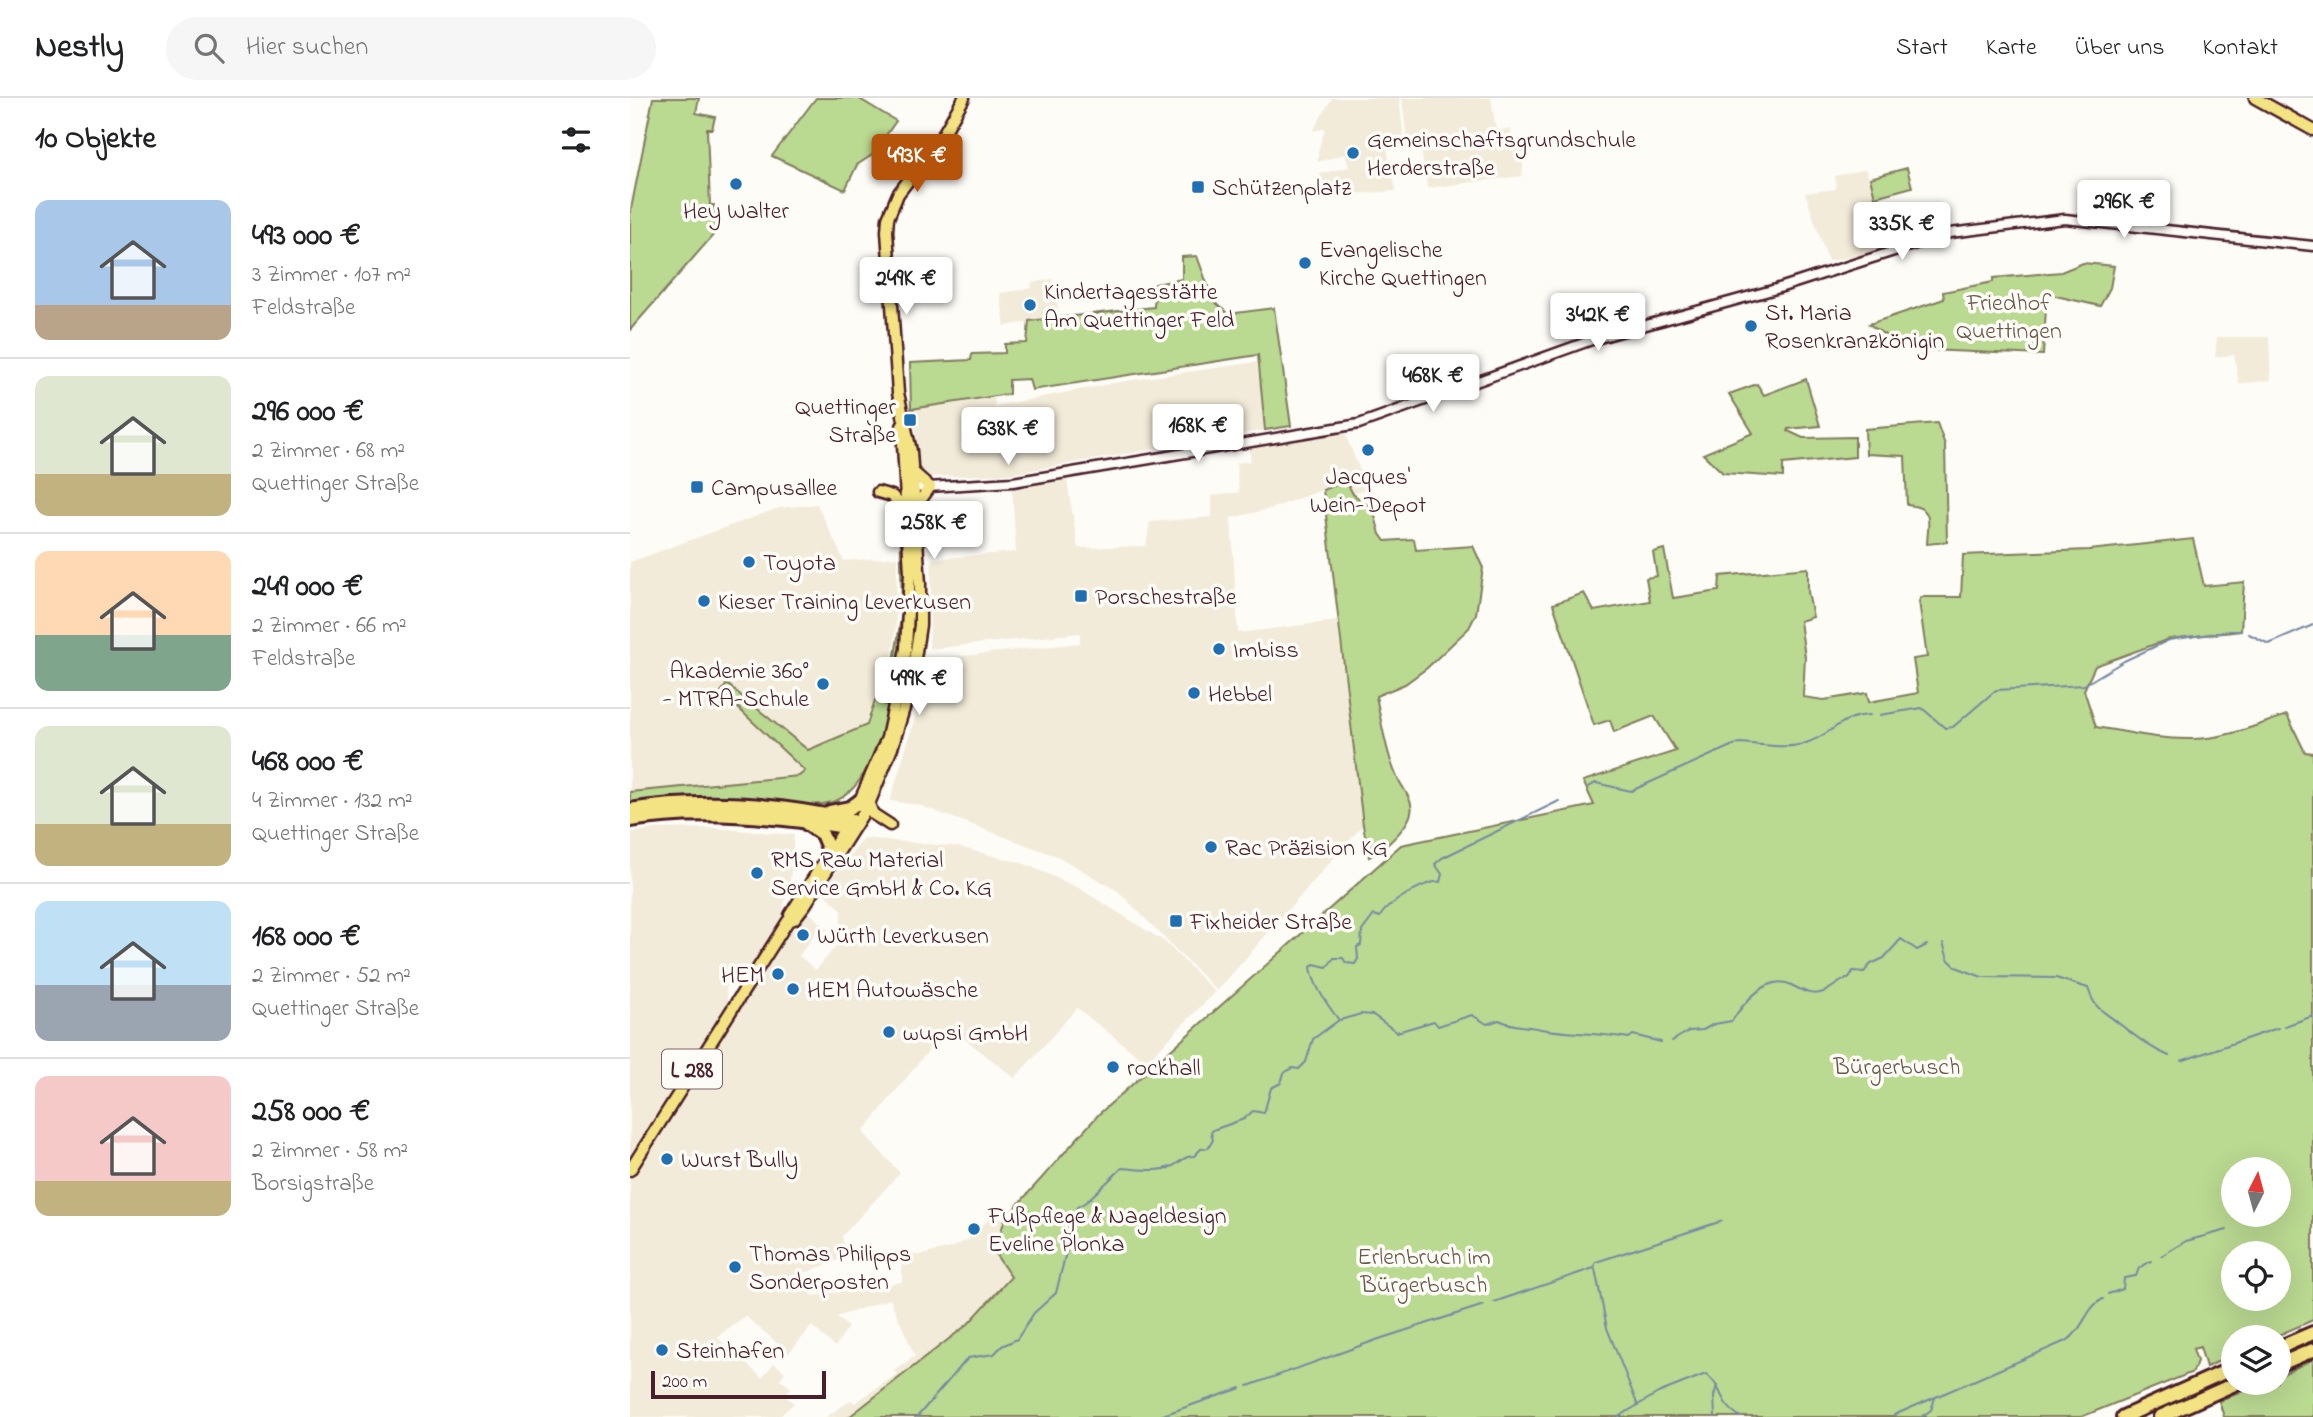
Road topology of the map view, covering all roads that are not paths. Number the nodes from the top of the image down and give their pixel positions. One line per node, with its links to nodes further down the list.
1 (964, 98): 5 (main road)
2 (2255, 98): 3 (main road)
3 (2313, 130)
4 (2313, 246): 7 (street)
5 (903, 419): 6 (main road); 9 (main road)
6 (912, 471): 7 (main road); 9 (main road)
7 (930, 487): 9 (street); 10 (main road)
8 (878, 492): 10 (main road)
9 (909, 492): 10 (main road)
10 (910, 509): 11 (main road)
11 (865, 802): 13 (highway); 16 (main road); 17 (main road)
12 (630, 810): 13 (highway)
13 (822, 813): 17 (highway)
14 (630, 820): 15 (highway)
15 (803, 821): 17 (highway); 18 (highway)
16 (890, 825)
17 (850, 826): 18 (main road, L 288); 19 (main road, L 288)
18 (830, 853): 19 (main road, L 288)
19 (788, 921): 20 (main road, L 288)
20 (630, 1170)
21 (2313, 1333): 22 (highway)
22 (2291, 1342)
23 (2313, 1350): 24 (highway)
24 (2291, 1359)
25 (2221, 1373): 27 (highway)
26 (2221, 1390): 28 (highway)
27 (2123, 1417)
28 (2161, 1417)

